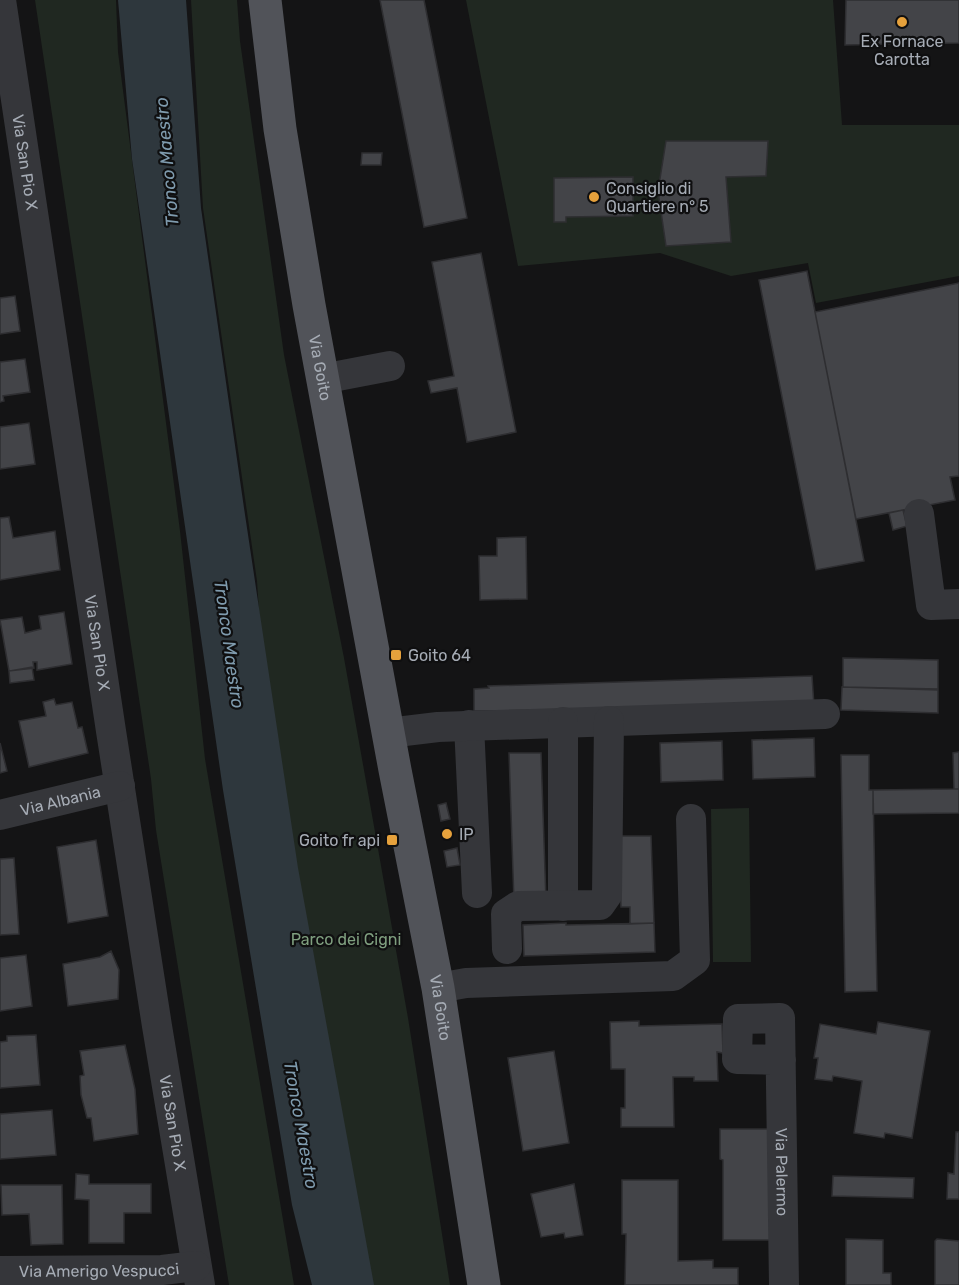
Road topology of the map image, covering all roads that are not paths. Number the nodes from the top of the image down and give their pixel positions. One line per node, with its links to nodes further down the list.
1 (1, 0): 12 (street, Via San Pio X)
2 (266, 0): 4 (main road, Via Goito)
3 (390, 366): 4 (street)
4 (322, 379): 11 (main road, Via Goito)
5 (919, 514): 6 (street)
6 (959, 603)
7 (825, 714): 8 (street)
8 (609, 721): 9 (street); 16 (street)
9 (563, 722): 10 (street); 16 (street)
10 (469, 725): 11 (street); 15 (street)
11 (388, 733): 18 (main road, Via Goito)
12 (120, 786): 13 (street, Via Albania); 21 (street, Via San Pio X)
13 (0, 815)
14 (691, 819): 18 (street)
15 (477, 892)
16 (563, 906): 17 (street)
17 (507, 949)
18 (438, 987): 22 (main road, Via Goito)
19 (781, 1060): 23 (street, Via Palermo)
20 (0, 1270): 21 (street, Via Amerigo Vespucci)
21 (198, 1276)
22 (484, 1285)
23 (784, 1285)

